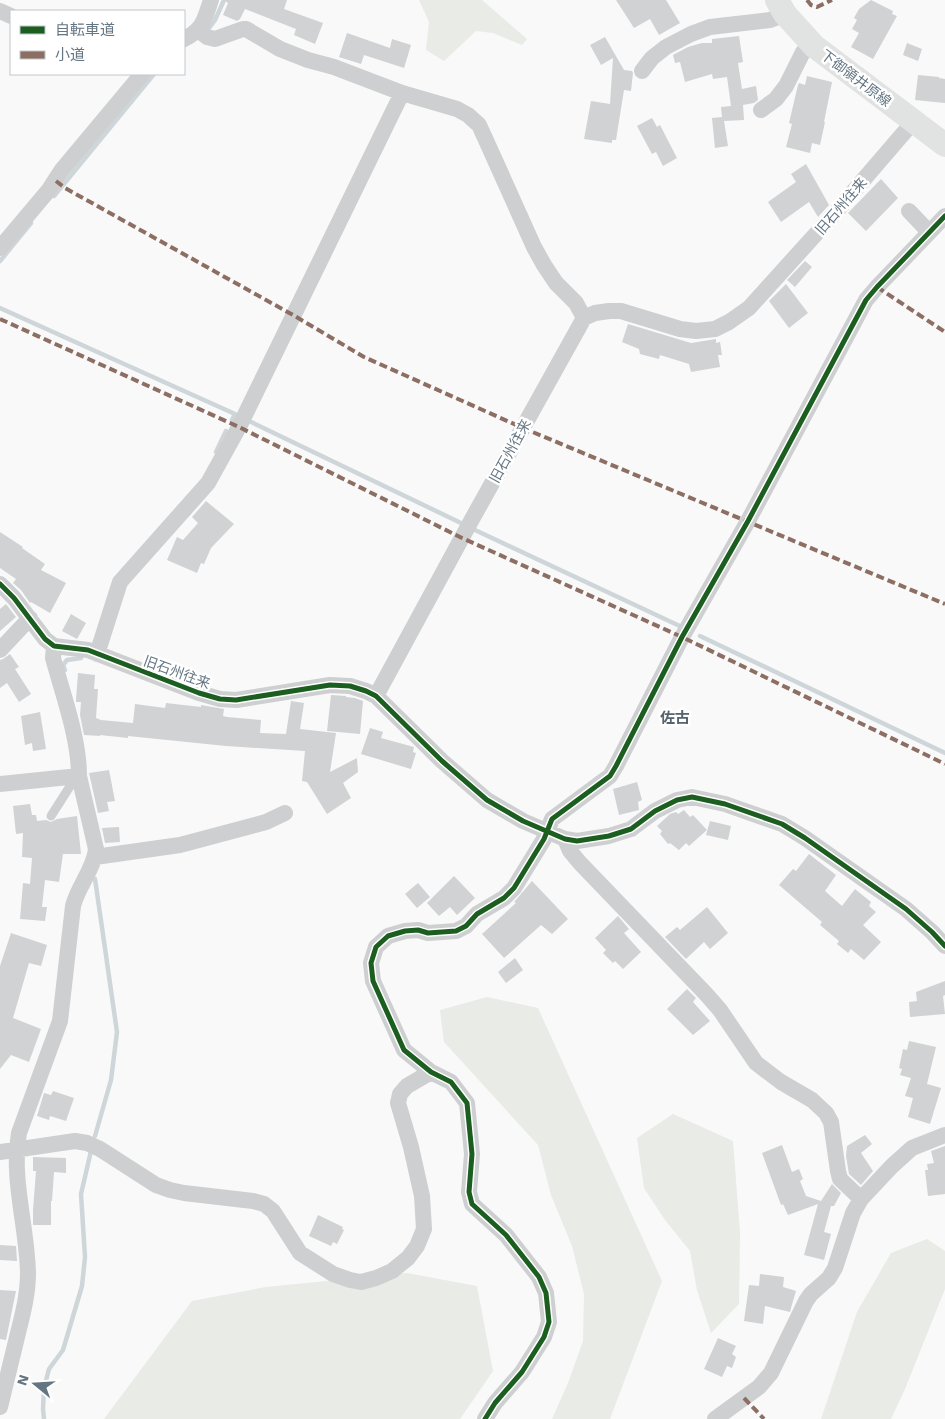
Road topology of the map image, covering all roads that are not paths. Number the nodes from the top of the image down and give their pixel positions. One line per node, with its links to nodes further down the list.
1 (212, 0): 3 (street)
2 (781, 7): 5 (main road, 下御領井原線); 6 (street)
3 (202, 33): 4 (street); 8 (street)
4 (185, 39)
5 (814, 46): 9 (street); 10 (main road, 下御領井原線)
6 (642, 71)
7 (139, 75): 15 (street)
8 (402, 93): 16 (street); 21 (street)
9 (761, 110)
10 (914, 121): 11 (main road, 下御領井原線); 16 (street, 旧石州往来)
11 (945, 146)
12 (909, 211): 14 (street)
13 (945, 216): 14 (street)
14 (929, 232): 27 (street)
15 (0, 248)
16 (584, 318): 22 (street, 旧石州往来)
17 (0, 584): 18 (street)
18 (30, 618): 19 (street); 20 (street)
19 (54, 646): 21 (street, 旧石州往来); 23 (street)
20 (0, 650)
21 (98, 654): 22 (street, 旧石州往来)
22 (376, 696): 27 (street)
23 (79, 776): 24 (street); 26 (lane); 29 (street)
24 (0, 784)
25 (285, 813): 29 (street)
26 (51, 816)
27 (547, 831): 28 (street); 31 (street)
28 (566, 839): 30 (street); 35 (street)
29 (95, 857): 33 (street)
30 (945, 946)
31 (431, 1072): 33 (street); 37 (street)
32 (945, 1136): 35 (street)
33 (17, 1149): 34 (street); 36 (street)
34 (0, 1152)
35 (861, 1198): 38 (street)
36 (0, 1407)
37 (485, 1419)
38 (715, 1419)

